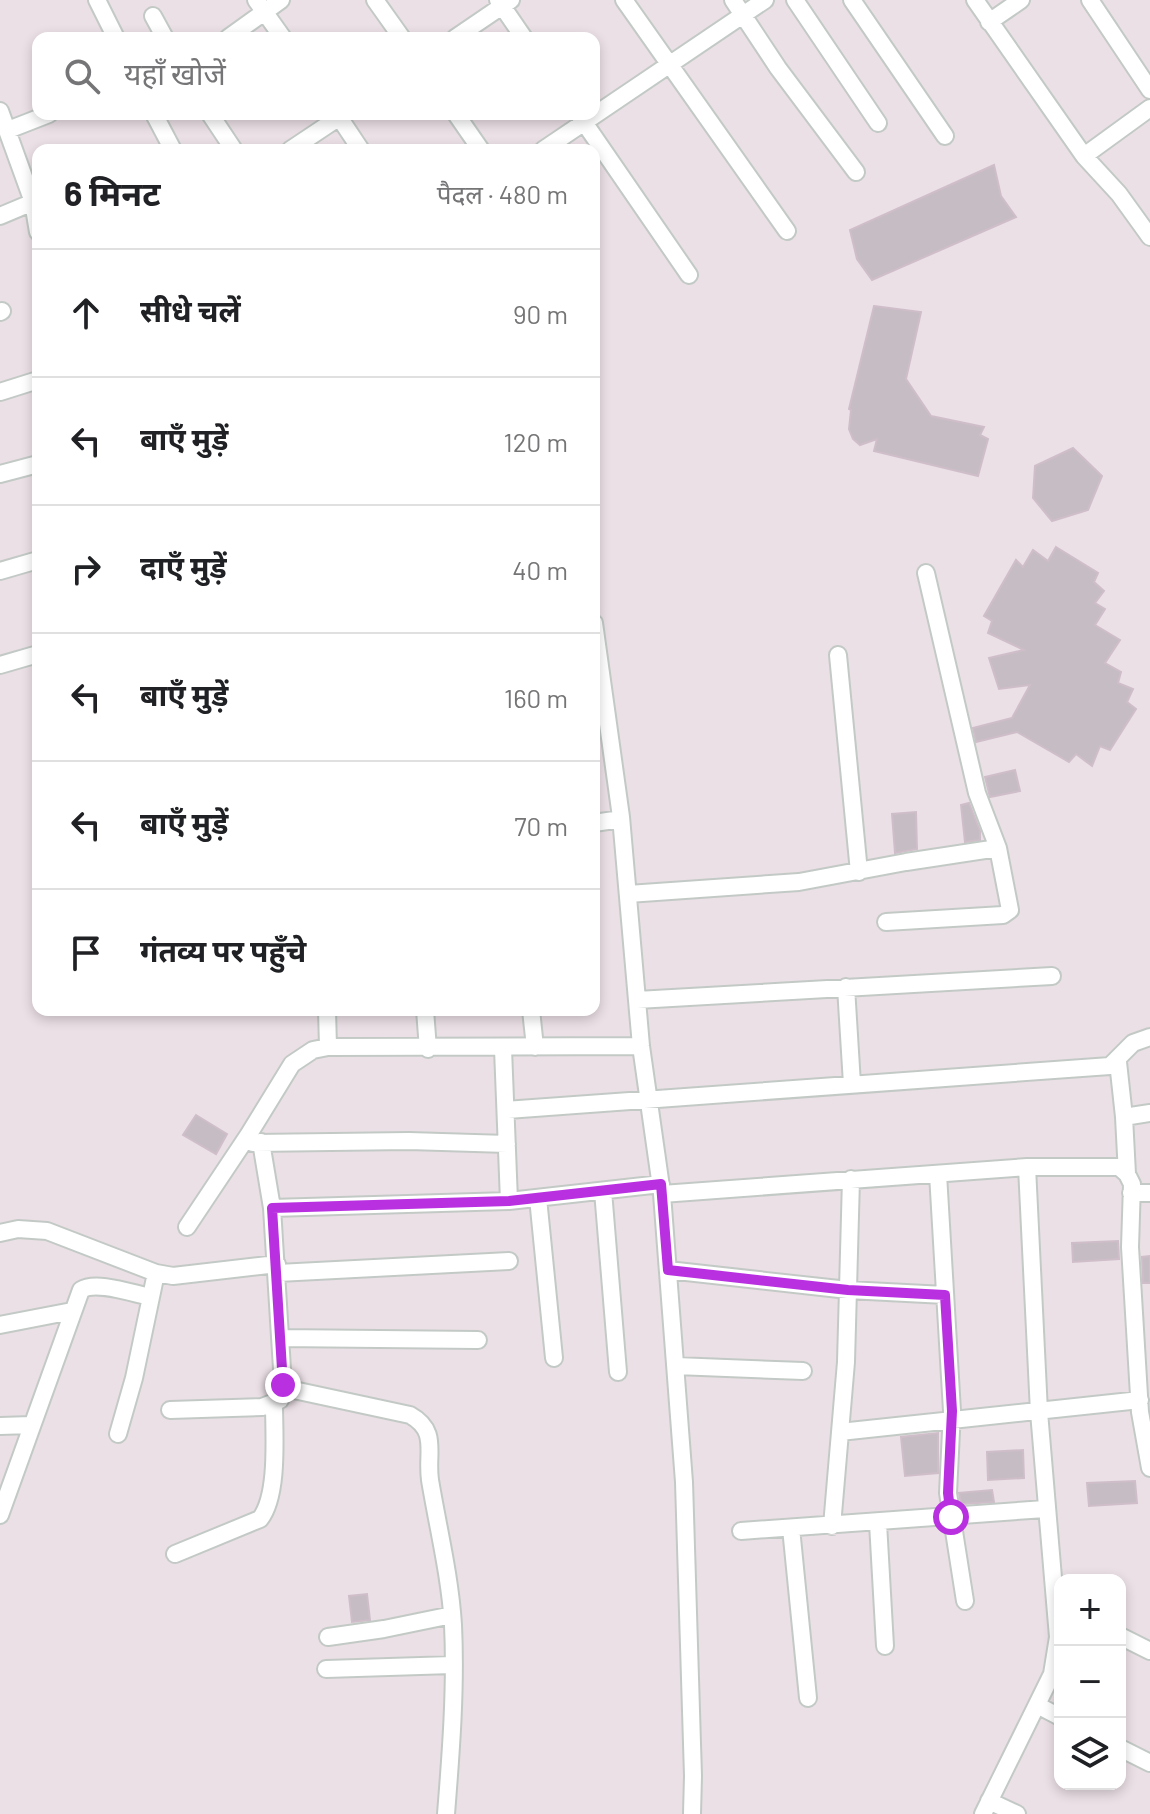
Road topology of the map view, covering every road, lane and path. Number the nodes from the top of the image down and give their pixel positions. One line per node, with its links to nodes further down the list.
1 (97, 0): 17 (street)
2 (281, 0): 13 (street)
3 (375, 0): 21 (street)
4 (624, 0): 24 (street)
5 (733, 0): 15 (street)
6 (765, 0): 15 (street)
7 (795, 0): 37 (street)
8 (852, 0): 39 (street)
9 (975, 0): 16 (street)
10 (1021, 0): 16 (street)
11 (1090, 0): 25 (street)
12 (504, 2): 22 (street); 23 (street)
13 (260, 6): 19 (street); 20 (street)
14 (153, 16): 18 (street)
15 (743, 16): 24 (street); 49 (street)
16 (989, 22): 48 (street)
17 (113, 32)
18 (162, 32)
19 (234, 32)
20 (279, 32)
21 (398, 32)
22 (463, 32)
23 (521, 32)
24 (670, 65): 26 (street); 53 (street)
25 (1150, 90)
26 (600, 107)
27 (1150, 108): 48 (street)
28 (0, 111): 38 (street)
29 (34, 120): 38 (street)
30 (157, 120): 40 (street)
31 (214, 120): 41 (street)
32 (333, 120): 42 (street)
33 (343, 120): 43 (street)
34 (460, 120): 44 (street)
35 (579, 120): 45 (street)
36 (582, 120): 46 (street)
37 (878, 123)
38 (8, 130): 50 (street)
39 (945, 136)
40 (170, 144)
41 (230, 144)
42 (299, 144)
43 (357, 144)
44 (477, 144)
45 (550, 144)
46 (599, 144)
47 (600, 146): 55 (street)
48 (1084, 156): 54 (street)
49 (856, 172)
50 (32, 191)
51 (32, 203): 52 (street)
52 (0, 216)
53 (787, 231)
54 (1150, 237)
55 (689, 275)
56 (32, 382): 57 (street)
57 (0, 392)
58 (32, 466): 59 (street)
59 (0, 474)
60 (32, 562): 61 (street)
61 (0, 571)
62 (926, 573): 69 (street)
63 (838, 655): 70 (street)
64 (32, 656): 65 (street)
65 (0, 665)
66 (600, 704): 67 (street)
67 (621, 819): 68 (street); 71 (street)
68 (600, 822)
69 (998, 848): 70 (street); 72 (street)
70 (859, 872): 71 (street)
71 (628, 894): 75 (street)
72 (886, 922)
73 (1052, 976): 74 (street)
74 (846, 987): 75 (street); 86 (street)
75 (637, 1000): 80 (street)
76 (327, 1016): 81 (street)
77 (425, 1016): 83 (street)
78 (532, 1016): 82 (street)
79 (1150, 1037): 85 (street)
80 (641, 1046): 82 (street); 87 (street)
81 (328, 1047): 83 (street); 92 (street)
82 (535, 1047): 84 (street)
83 (428, 1049): 84 (street)
84 (503, 1049): 88 (street)
85 (1118, 1062): 86 (street); 90 (street)
86 (852, 1084): 87 (street)
87 (649, 1099): 88 (street); 98 (street)
88 (506, 1110): 93 (street)
89 (1150, 1113): 90 (street)
90 (1124, 1117): 96 (street)
91 (261, 1142): 92 (street); 93 (street); 104 (street)
92 (243, 1143): 105 (street)
93 (507, 1144): 103 (street)
94 (1027, 1167): 95 (street); 96 (street); 127 (street)
95 (938, 1174): 97 (street); 113 (street)
96 (1127, 1174): 100 (street)
97 (851, 1179): 98 (street); 111 (street)
98 (662, 1189): 99 (street); 109 (street)
99 (603, 1191): 102 (street); 122 (street)
100 (1131, 1193): 101 (street); 112 (street)
101 (1150, 1193)
102 (538, 1198): 103 (street); 119 (street)
103 (509, 1201): 104 (street)
104 (272, 1208): 108 (street)
105 (187, 1227)
106 (0, 1233): 110 (street)
107 (509, 1261): 108 (street)
108 (277, 1269): 110 (street); 117 (street)
109 (668, 1270): 111 (street); 120 (street)
110 (156, 1273): 114 (street)
111 (848, 1290): 113 (street); 131 (street)
112 (1142, 1290): 124 (street)
113 (945, 1295): 128 (street)
114 (151, 1297): 115 (street); 132 (street)
115 (72, 1311): 116 (street); 129 (street)
116 (0, 1325)
117 (280, 1338): 118 (street); 123 (street)
118 (478, 1340)
119 (554, 1358)
120 (676, 1366): 121 (street); 159 (street)
121 (803, 1371)
122 (618, 1372)
123 (289, 1389): 125 (street); 144 (street)
124 (1140, 1400): 127 (street); 133 (street)
125 (274, 1404): 126 (street); 141 (street)
126 (170, 1410)
127 (1039, 1412): 128 (street); 134 (street)
128 (952, 1420): 131 (street); 136 (street)
129 (31, 1425): 130 (street); 135 (street)
130 (0, 1426)
131 (840, 1432): 138 (street)
132 (118, 1434)
133 (1150, 1468)
134 (1045, 1509): 136 (street); 142 (street)
135 (0, 1515)
136 (951, 1517): 137 (street); 143 (street)
137 (878, 1523): 138 (street); 147 (street)
138 (832, 1526): 139 (street)
139 (791, 1528): 140 (street); 152 (street)
140 (741, 1531)
141 (175, 1554)
142 (1054, 1582)
143 (965, 1601)
144 (452, 1615): 145 (street); 150 (street)
145 (328, 1637)
146 (1126, 1639): 149 (street)
147 (885, 1646)
148 (1057, 1646): 153 (street)
149 (1150, 1651)
150 (452, 1665): 151 (street); 158 (street)
151 (326, 1669)
152 (808, 1698)
153 (1037, 1705): 154 (street); 157 (street)
154 (1054, 1714)
155 (1126, 1751): 156 (street)
156 (1150, 1763)
157 (986, 1807): 160 (street)
158 (446, 1814)
159 (692, 1814)
160 (1017, 1814)

